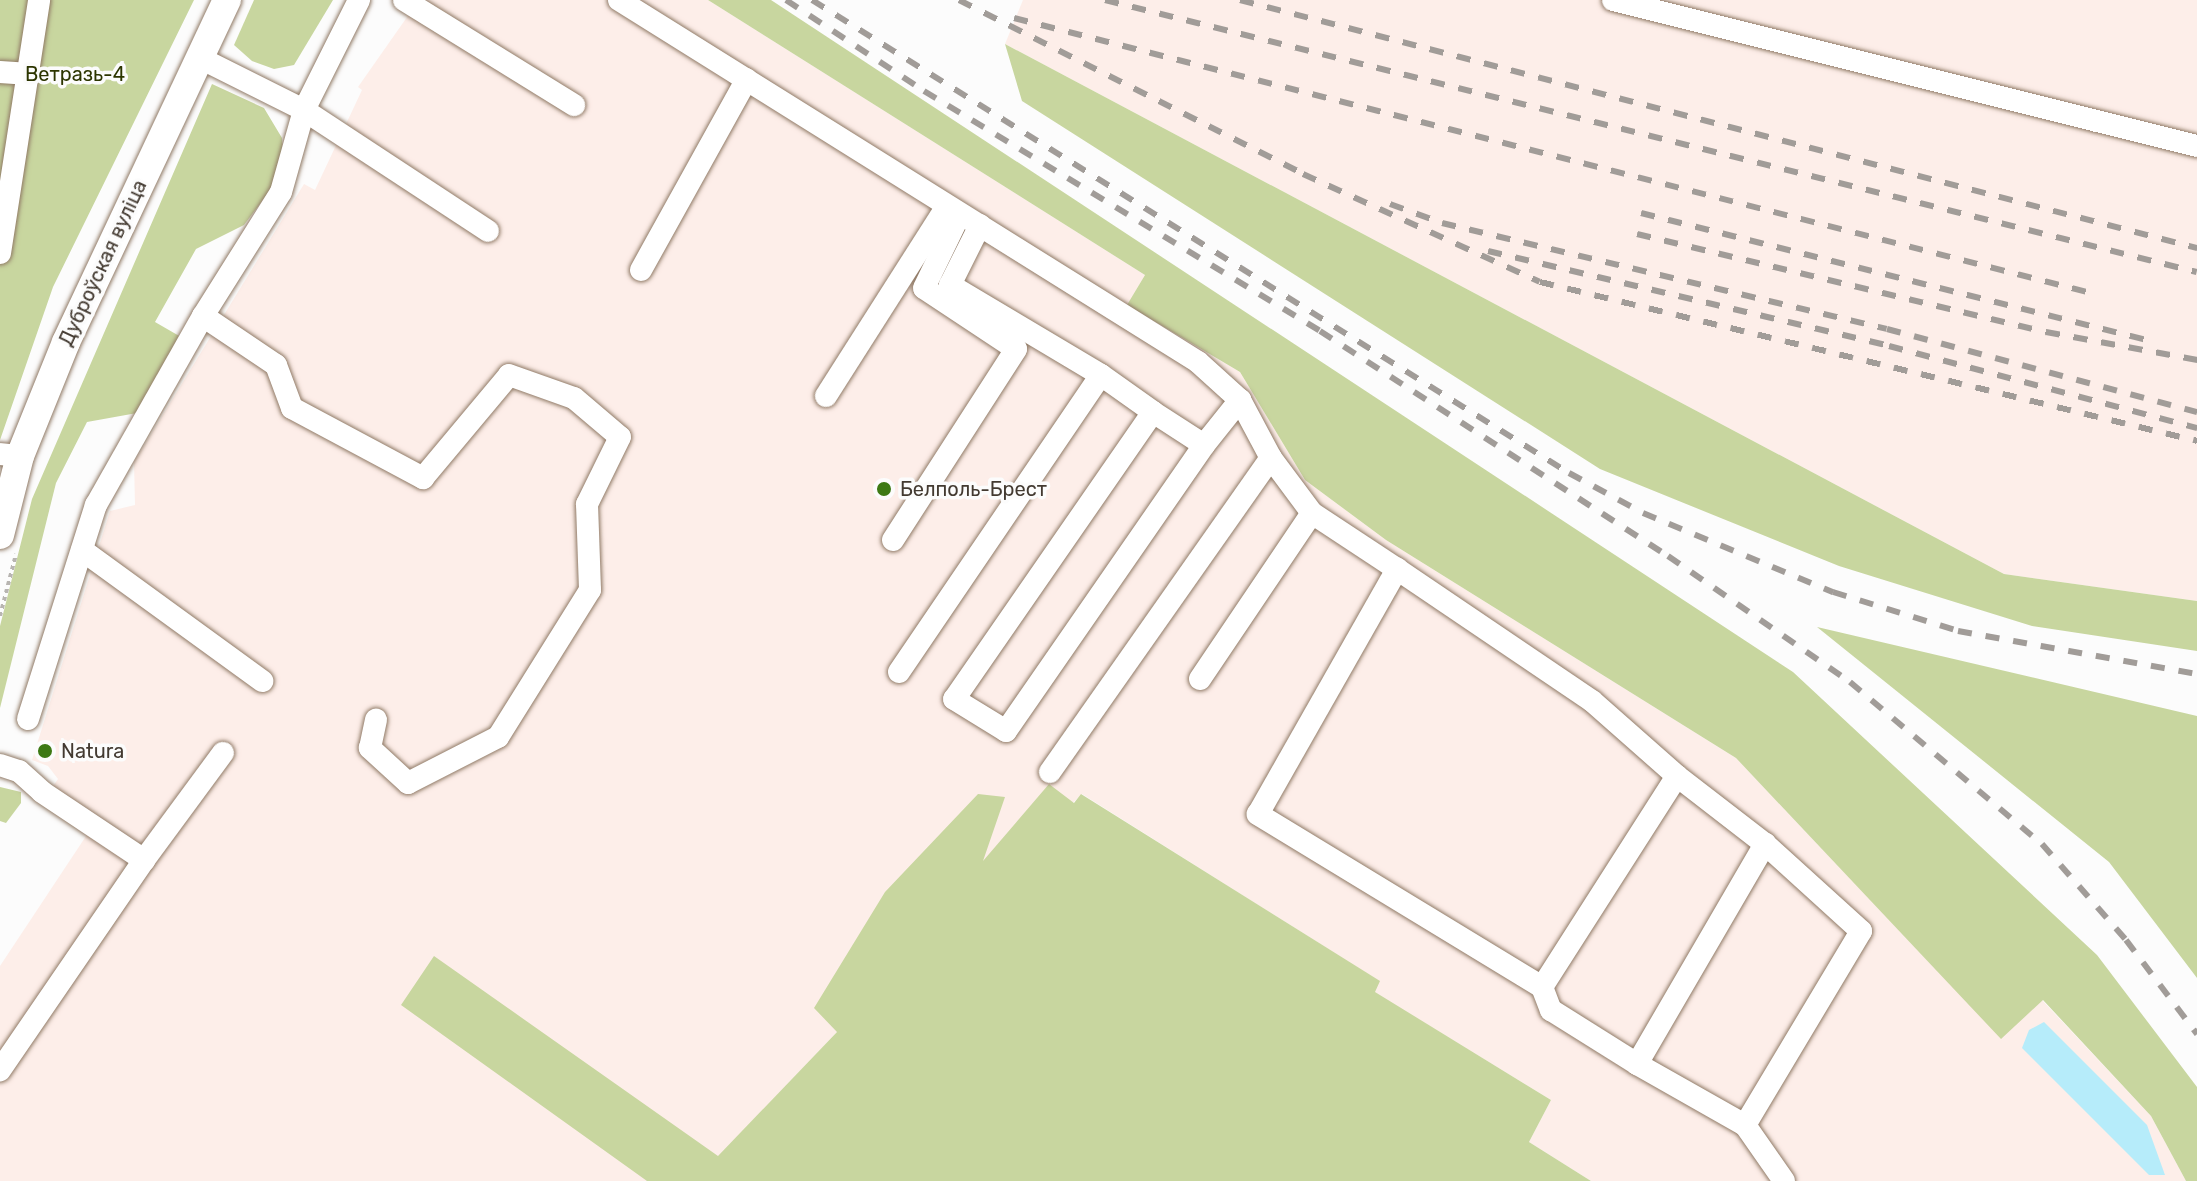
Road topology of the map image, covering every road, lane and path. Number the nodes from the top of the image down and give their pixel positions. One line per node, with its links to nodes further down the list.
1 (39, 0): 9 (lane)
2 (227, 0): 7 (main road, Дуброўская вуліца)
3 (359, 0): 12 (lane)
4 (404, 0): 11 (lane)
5 (619, 0): 10 (lane)
6 (1613, 0): 13 (lane)
7 (198, 57): 12 (lane); 24 (main road, Дуброўская вуліца)
8 (0, 72): 9 (lane)
9 (26, 74): 16 (lane)
10 (747, 79): 14 (lane); 17 (lane)
11 (574, 105)
12 (304, 110): 15 (lane); 18 (lane)
13 (2197, 146)
14 (962, 215): 19 (lane); 20 (lane); 21 (lane); 28 (lane)
15 (488, 231)
16 (0, 253)
17 (641, 270)
18 (203, 316): 29 (lane); 35 (lane)
19 (1101, 375): 22 (lane); 31 (lane)
20 (826, 396)
21 (1240, 400): 23 (lane); 25 (lane)
22 (1153, 412): 23 (lane); 23 (lane)
23 (1204, 445)
24 (10, 455): 27 (main road, Дуброўская вуліца)
25 (1271, 458): 26 (lane); 38 (lane)
26 (1312, 513): 30 (lane); 32 (lane)
27 (0, 535)
28 (893, 540)
29 (82, 550): 33 (lane); 34 (lane)
30 (1397, 569): 39 (lane); 42 (lane)
31 (899, 672)
32 (1200, 679)
33 (262, 681)
34 (28, 719)
35 (376, 720)
36 (223, 753): 41 (lane)
37 (10, 768): 41 (lane)
38 (1050, 772)
39 (1677, 776): 40 (lane); 42 (lane)
40 (1765, 844): 43 (lane); 45 (lane)
41 (147, 855): 44 (lane)
42 (1542, 987): 43 (lane)
43 (1637, 1064): 45 (lane)
44 (0, 1070)
45 (1745, 1125): 46 (lane)
46 (1784, 1181)

